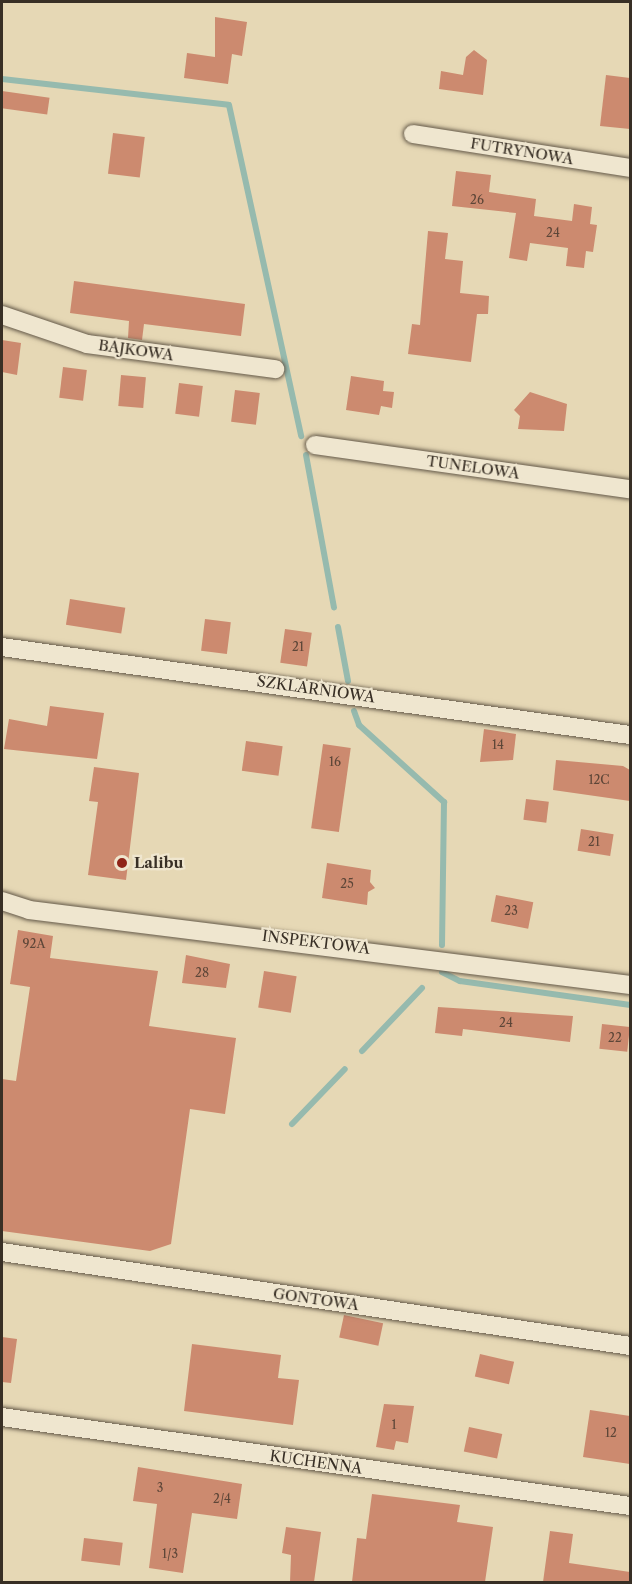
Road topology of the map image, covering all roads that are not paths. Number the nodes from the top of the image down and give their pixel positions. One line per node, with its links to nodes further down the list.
1 (413, 134): 2 (street, FUTRYNOWA)
2 (630, 168)
3 (2, 315): 4 (street, BAJKOWA)
4 (275, 369)
5 (315, 445): 6 (street, TUNELOWA)
6 (630, 489)
7 (2, 647): 8 (street, SZKLARNIOWA)
8 (630, 735)
9 (2, 901): 10 (street, INSPEKTOWA)
10 (630, 985)
11 (2, 1252): 12 (street, GONTOWA)
12 (630, 1346)
13 (2, 1417): 14 (street, KUCHENNA)
14 (630, 1506)

